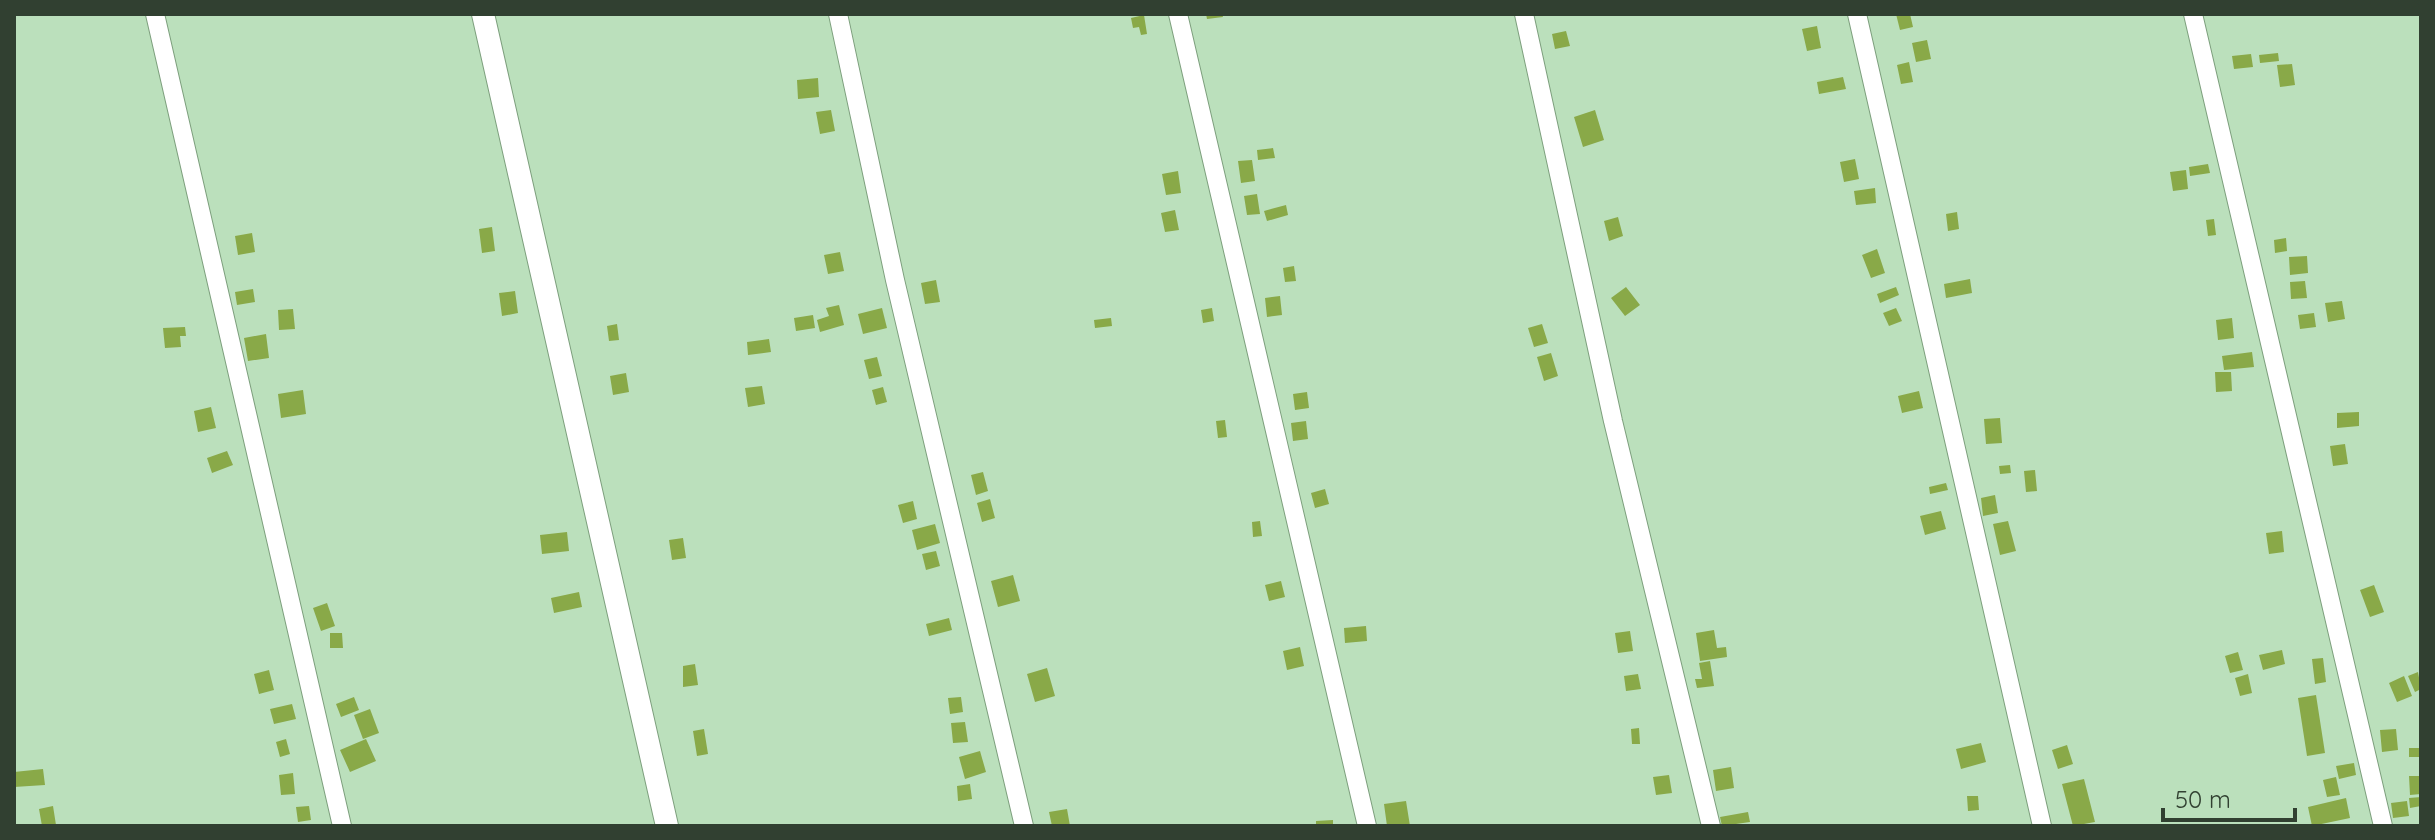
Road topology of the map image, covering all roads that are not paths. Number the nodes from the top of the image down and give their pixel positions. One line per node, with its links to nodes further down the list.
1 (155, 14): 8 (street)
2 (483, 14): 9 (street)
3 (838, 14): 10 (street)
4 (1178, 14): 11 (street)
5 (1524, 14): 12 (street)
6 (1857, 14): 13 (street)
7 (2193, 14): 14 (street)
8 (342, 826)
9 (667, 826)
10 (1024, 826)
11 (1367, 826)
12 (1711, 826)
13 (2042, 826)
14 (2383, 826)

